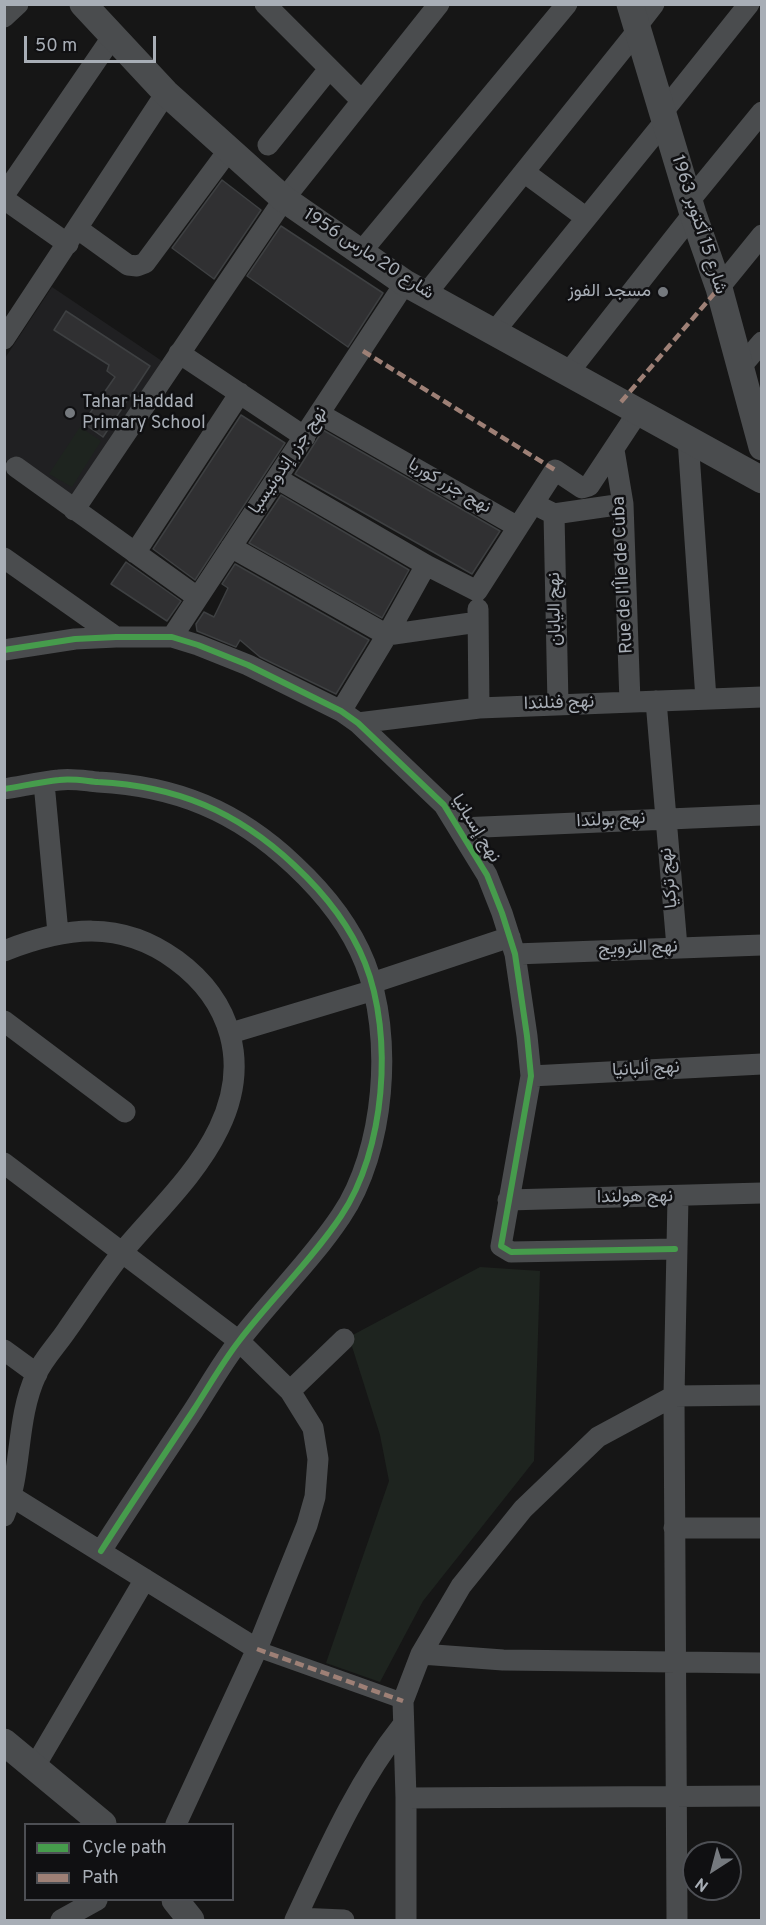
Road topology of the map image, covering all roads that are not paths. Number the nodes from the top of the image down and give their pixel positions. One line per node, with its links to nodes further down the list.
1 (18, 4): 8 (street)
2 (83, 4): 10 (street, شارع 20 مارس 1956)
3 (439, 4): 13 (street)
4 (567, 4): 25 (street)
5 (654, 4): 9 (street, نهج جزر إندونيسيا)
6 (749, 4): 15 (street)
7 (267, 5): 11 (street)
8 (4, 17)
9 (635, 20): 15 (street, شارع 15 أكتوبر 1963); 18 (street, نهج جزر إندونيسيا)
10 (113, 36): 12 (street, شارع 20 مارس 1956); 19 (street)
11 (330, 69): 13 (street); 16 (street)
12 (166, 93): 17 (street, شارع 20 مارس 1956); 24 (street)
13 (361, 100): 20 (street)
14 (762, 112): 21 (street)
15 (663, 117): 21 (street, شارع 15 أكتوبر 1963); 22 (street)
16 (267, 145)
17 (228, 151): 20 (street, شارع 20 مارس 1956); 24 (street)
18 (524, 172): 22 (street); 27 (street, نهج جزر إندونيسيا)
19 (4, 197): 24 (street)
20 (284, 199): 25 (street, شارع 20 مارس 1956); 31 (street)
21 (691, 207): 26 (street, شارع 15 أكتوبر 1963); 33 (street)
22 (585, 217): 28 (street)
23 (762, 235): 26 (street)
24 (73, 237): 29 (street)
25 (361, 252): 27 (street, شارع 20 مارس 1956)
26 (719, 288): 32 (street, شارع 15 أكتوبر 1963)
27 (416, 289): 28 (street, شارع 20 مارس 1956); 36 (street, نهج جزر إندونيسيا)
28 (494, 332): 33 (street, شارع 20 مارس 1956)
29 (4, 339)
30 (762, 342): 32 (street)
31 (179, 353): 34 (street); 46 (street)
32 (739, 369): 39 (street, شارع 15 أكتوبر 1963)
33 (568, 373): 35 (street, شارع 20 مارس 1956)
34 (240, 393): 37 (street); 50 (street)
35 (638, 412): 38 (street, شارع 20 مارس 1956); 40 (street)
36 (320, 414): 37 (street, نهج جزر إندونيسيا); 48 (street, نهج جزر كوريا)
37 (305, 437): 42 (street, نهج جزر إندونيسيا)
38 (688, 439): 43 (street, شارع 20 مارس 1956); 61 (street)
39 (762, 447)
40 (614, 450): 44 (street); 45 (street, Rue de l'Île de Cuba)
41 (16, 467): 46 (street)
42 (278, 479): 49 (street, نهج جزر إندونيسيا); 52 (street)
43 (762, 480)
44 (533, 504): 47 (street); 48 (street)
45 (623, 504): 47 (street); 63 (street, Rue de l'Île de Cuba)
46 (74, 510): 50 (street)
47 (554, 514): 64 (street, نهج اليابان)
48 (518, 527): 53 (street)
49 (231, 548): 54 (street, نهج جزر إندونيسيا); 56 (street)
50 (135, 553): 54 (street)
51 (4, 558): 58 (street)
52 (426, 565): 53 (street); 56 (street)
53 (477, 591): 55 (street)
54 (197, 597): 57 (street, نهج جزر إندونيسيا)
55 (478, 622): 56 (street); 65 (street)
56 (387, 635): 66 (street)
57 (171, 637): 58 (street, نهج إسبانيا); 66 (street, نهج إسبانيا)
58 (116, 638): 59 (street, نهج إسبانيا)
59 (4, 650)
60 (762, 697): 61 (street, نهج فنلندا)
61 (706, 699): 62 (street, نهج فنلندا)
62 (656, 701): 63 (street, نهج فنلندا); 70 (street, نهج تركيا)
63 (630, 702): 64 (street, نهج فنلندا)
64 (558, 704): 65 (street, نهج فنلندا)
65 (478, 708): 66 (street, نهج فنلندا)
66 (349, 717): 71 (street, نهج إسبانيا)
67 (44, 783): 68 (street); 72 (street); 77 (street)
68 (4, 789)
69 (762, 815): 70 (street, نهج بولندا)
70 (664, 819): 71 (street, نهج بولندا); 75 (street, نهج تركيا)
71 (460, 828): 74 (street, نهج إسبانيا)
72 (58, 933): 76 (street); 79 (street)
73 (762, 945): 75 (street, نهج النرويج)
74 (512, 946): 75 (street, نهج النرويج); 77 (street, نهج النرويج); 81 (street, نهج إسبانيا)
75 (676, 947)
76 (4, 951)
77 (373, 987): 79 (street, نهج النرويج); 90 (street)
78 (4, 1022): 82 (street)
79 (231, 1032): 88 (street)
80 (762, 1064): 81 (street, نهج ألبانيا)
81 (531, 1076): 86 (street, نهج إسبانيا)
82 (125, 1112)
83 (4, 1163): 88 (street)
84 (762, 1193): 85 (street, نهج هولندا)
85 (678, 1197): 86 (street, نهج هولندا); 87 (street)
86 (508, 1200): 87 (street, نهج إسبانيا)
87 (675, 1250): 95 (street)
88 (123, 1251): 90 (street); 92 (street)
89 (344, 1339): 93 (street)
90 (239, 1341): 93 (street); 100 (street)
91 (4, 1350): 92 (street)
92 (37, 1374): 96 (street)
93 (290, 1391): 102 (street)
94 (762, 1395): 95 (street)
95 (674, 1396): 98 (street); 103 (street)
96 (11, 1496): 97 (street); 100 (street)
97 (4, 1516)
98 (674, 1528): 99 (street); 104 (street)
99 (762, 1528)
100 (101, 1551): 101 (street)
101 (145, 1579): 102 (street); 109 (street)
102 (257, 1649): 106 (street); 114 (street)
103 (421, 1654): 104 (street); 106 (street)
104 (675, 1662): 105 (street); 110 (street)
105 (762, 1663)
106 (403, 1701): 107 (street)
107 (402, 1726): 112 (street); 117 (street)
108 (4, 1742): 109 (street)
109 (35, 1766): 113 (street)
110 (676, 1796): 111 (street); 112 (street); 122 (street)
111 (762, 1796)
112 (406, 1798): 121 (street)
113 (102, 1823)
114 (176, 1823)
115 (94, 1901): 118 (street)
116 (177, 1901): 119 (street)
117 (296, 1919): 120 (street)
118 (61, 1920)
119 (191, 1920)
120 (344, 1920)
121 (406, 1920)
122 (677, 1920)

